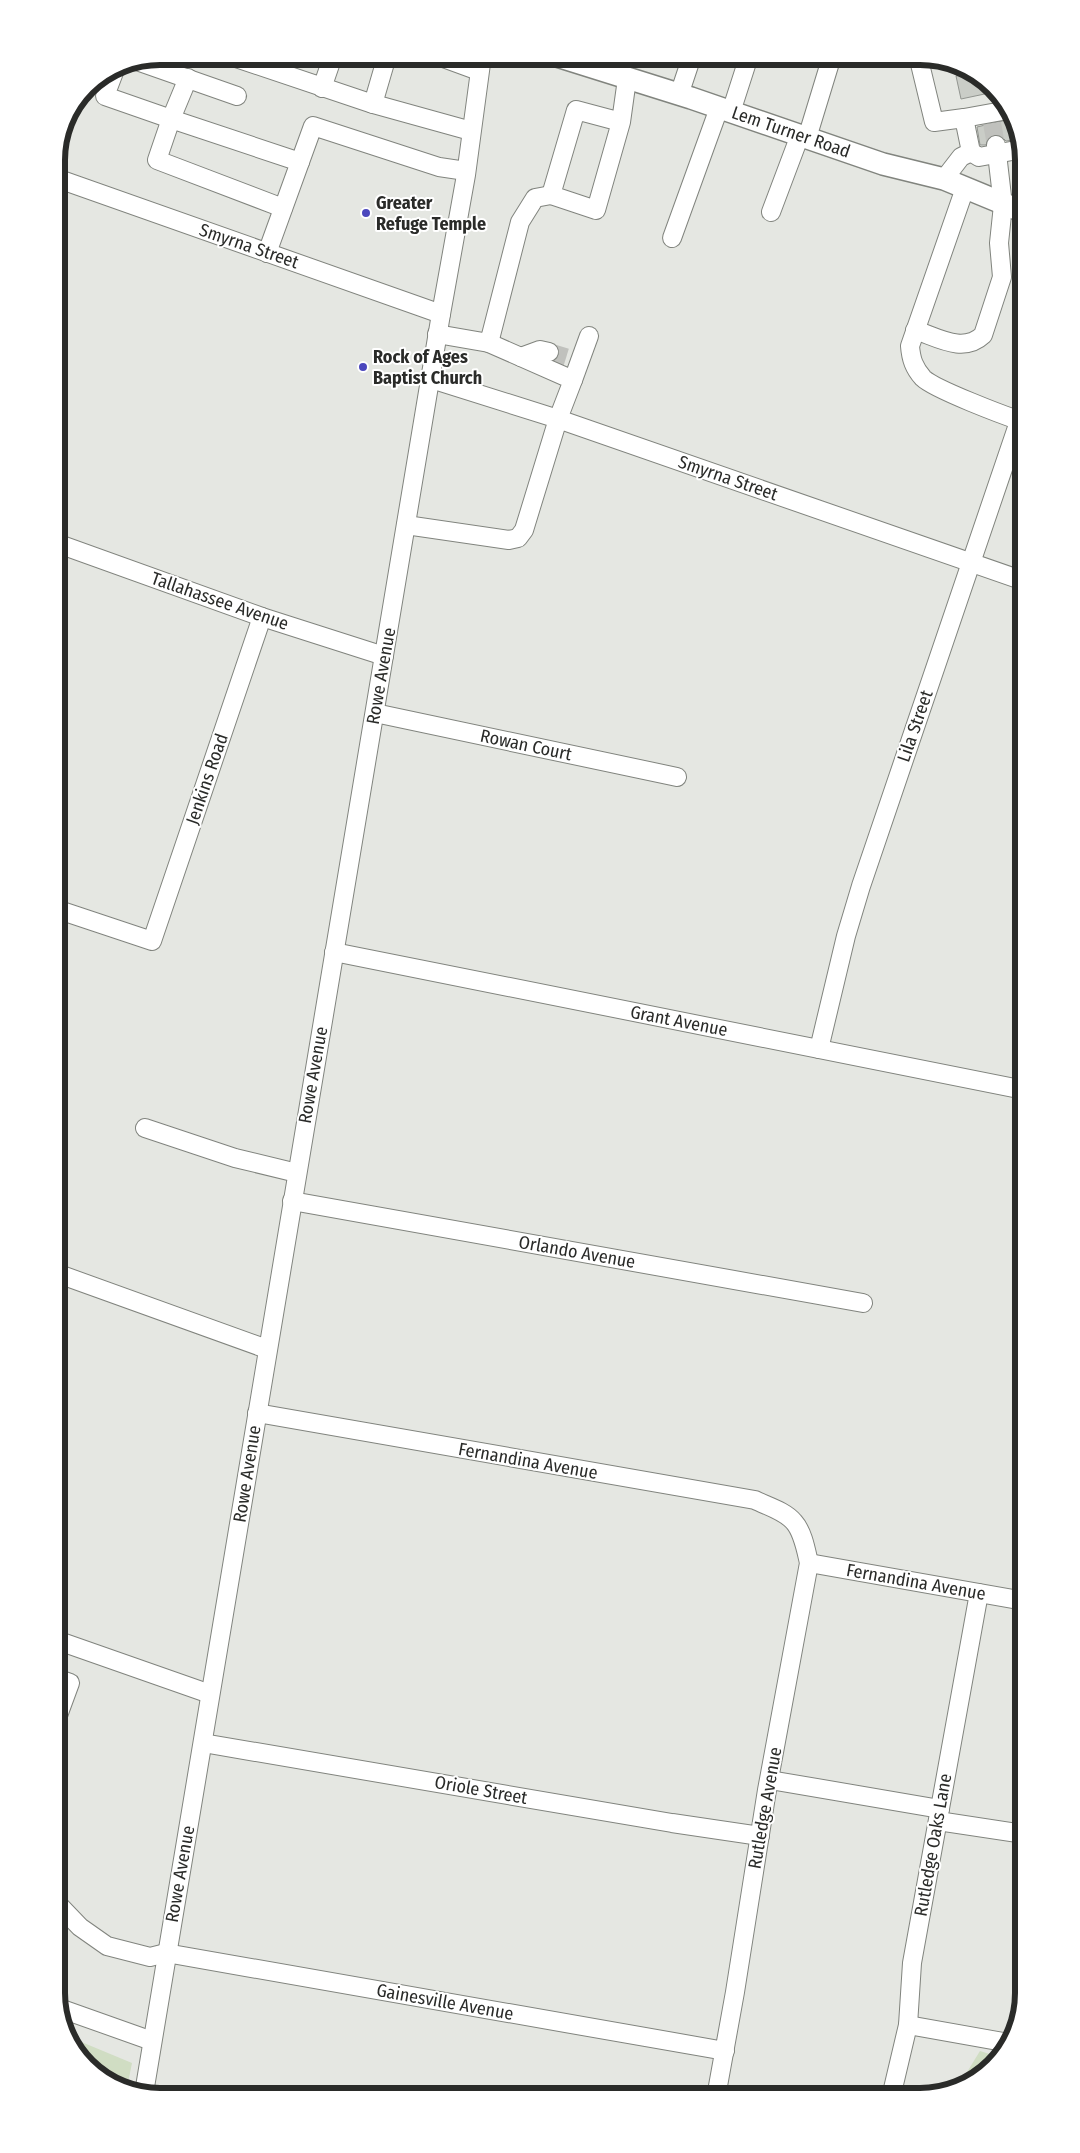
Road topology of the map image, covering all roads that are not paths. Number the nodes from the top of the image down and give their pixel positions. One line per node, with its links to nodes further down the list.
1 (256, 65): 14 (street)
2 (330, 65): 14 (street)
3 (384, 65): 17 (street)
4 (480, 65): 23 (street, Rowe Avenue)
5 (584, 65): 13 (main road, Lem Turner Road)
6 (689, 65): 15 (street)
7 (746, 65): 18 (street)
8 (829, 65): 24 (street)
9 (920, 65): 20 (street)
10 (151, 66): 12 (street)
11 (112, 78): 21 (street)
12 (188, 78): 16 (street); 21 (street)
13 (627, 79): 15 (main road, Lem Turner Road); 22 (street)
14 (322, 88): 17 (street)
15 (679, 95): 18 (main road, Lem Turner Road)
16 (238, 96)
17 (373, 104): 23 (street)
18 (725, 110): 24 (main road, Lem Turner Road); 38 (street)
19 (1002, 113): 20 (street)
20 (964, 118): 27 (street)
21 (172, 119): 28 (street); 35 (street)
22 (621, 122): 33 (street); 33 (street)
23 (471, 131): 29 (street, Rowe Avenue)
24 (804, 137): 30 (main road, Lem Turner Road); 37 (street)
25 (1014, 149): 26 (street)
26 (997, 150): 27 (street); 34 (street)
27 (971, 152): 30 (street)
28 (300, 162): 29 (street); 35 (street)
29 (466, 171): 40 (street, Rowe Avenue)
30 (944, 179): 32 (main road, Lem Turner Road)
31 (65, 181): 39 (street, Smyrna Street)
32 (965, 188): 34 (main road, Lem Turner Road); 41 (street)
33 (551, 195): 44 (street)
34 (1003, 205): 36 (main road, Lem Turner Road); 41 (street)
35 (284, 208): 39 (street)
36 (1015, 209)
37 (771, 212)
38 (672, 238)
39 (267, 253): 40 (street, Smyrna Street)
40 (441, 314): 42 (street, Rowe Avenue)
41 (915, 330): 49 (street)
42 (437, 334): 44 (street); 47 (street, Rowe Avenue)
43 (589, 336): 48 (street)
44 (489, 343): 46 (street)
45 (549, 352): 46 (street)
46 (521, 357): 48 (street)
47 (431, 379): 50 (street, Smyrna Street); 52 (street, Rowe Avenue)
48 (573, 380): 50 (street)
49 (1015, 414)
50 (558, 419): 52 (street); 54 (street, Smyrna Street)
51 (1015, 437): 54 (street, Lila Street)
52 (406, 525): 57 (street, Rowe Avenue)
53 (65, 546): 56 (street, Tallahassee Avenue)
54 (970, 562): 55 (street, Smyrna Street); 62 (street, Lila Street)
55 (1015, 578)
56 (262, 617): 57 (street, Tallahassee Avenue); 60 (street, Jenkins Road)
57 (384, 656): 58 (street, Rowe Avenue)
58 (374, 714): 59 (street, Rowan Court); 61 (street, Rowe Avenue)
59 (677, 777)
60 (65, 913)
61 (334, 952): 62 (street, Grant Avenue); 65 (street, Rowe Avenue)
62 (819, 1049): 63 (street, Grant Avenue)
63 (1015, 1088)
64 (145, 1128): 65 (street)
65 (297, 1172): 66 (street, Rowe Avenue)
66 (292, 1201): 68 (street, Orlando Avenue); 69 (street, Rowe Avenue)
67 (65, 1276): 69 (street)
68 (863, 1303)
69 (267, 1349): 70 (street, Rowe Avenue)
70 (257, 1413): 71 (street, Fernandina Avenue); 77 (street, Rowe Avenue)
71 (794, 1521): 72 (street, Rutledge Avenue)
72 (809, 1563): 73 (street, Fernandina Avenue); 80 (street, Rutledge Avenue)
73 (979, 1593): 74 (street, Fernandina Avenue); 81 (street, Rutledge Oaks Lane)
74 (1015, 1599)
75 (65, 1643): 77 (street)
76 (65, 1681): 78 (street)
77 (210, 1694): 79 (street, Rowe Avenue)
78 (65, 1697)
79 (203, 1743): 83 (street, Oriole Street); 85 (street, Rowe Avenue)
80 (770, 1780): 81 (street); 83 (street, Rutledge Avenue)
81 (939, 1815): 82 (street); 87 (street, Rutledge Oaks Lane)
82 (1015, 1832)
83 (760, 1836): 90 (street, Rutledge Avenue)
84 (65, 1911): 85 (street, Gainesville Avenue)
85 (166, 1952): 88 (street, Rowe Avenue); 90 (street, Gainesville Avenue)
86 (67, 2011): 88 (street)
87 (908, 2025): 89 (street); 93 (street, Rutledge Oaks Lane)
88 (152, 2041): 91 (street, Rowe Avenue)
89 (1001, 2042)
90 (725, 2052): 92 (street, Rutledge Avenue)
91 (145, 2087)
92 (718, 2088)
93 (893, 2088)

